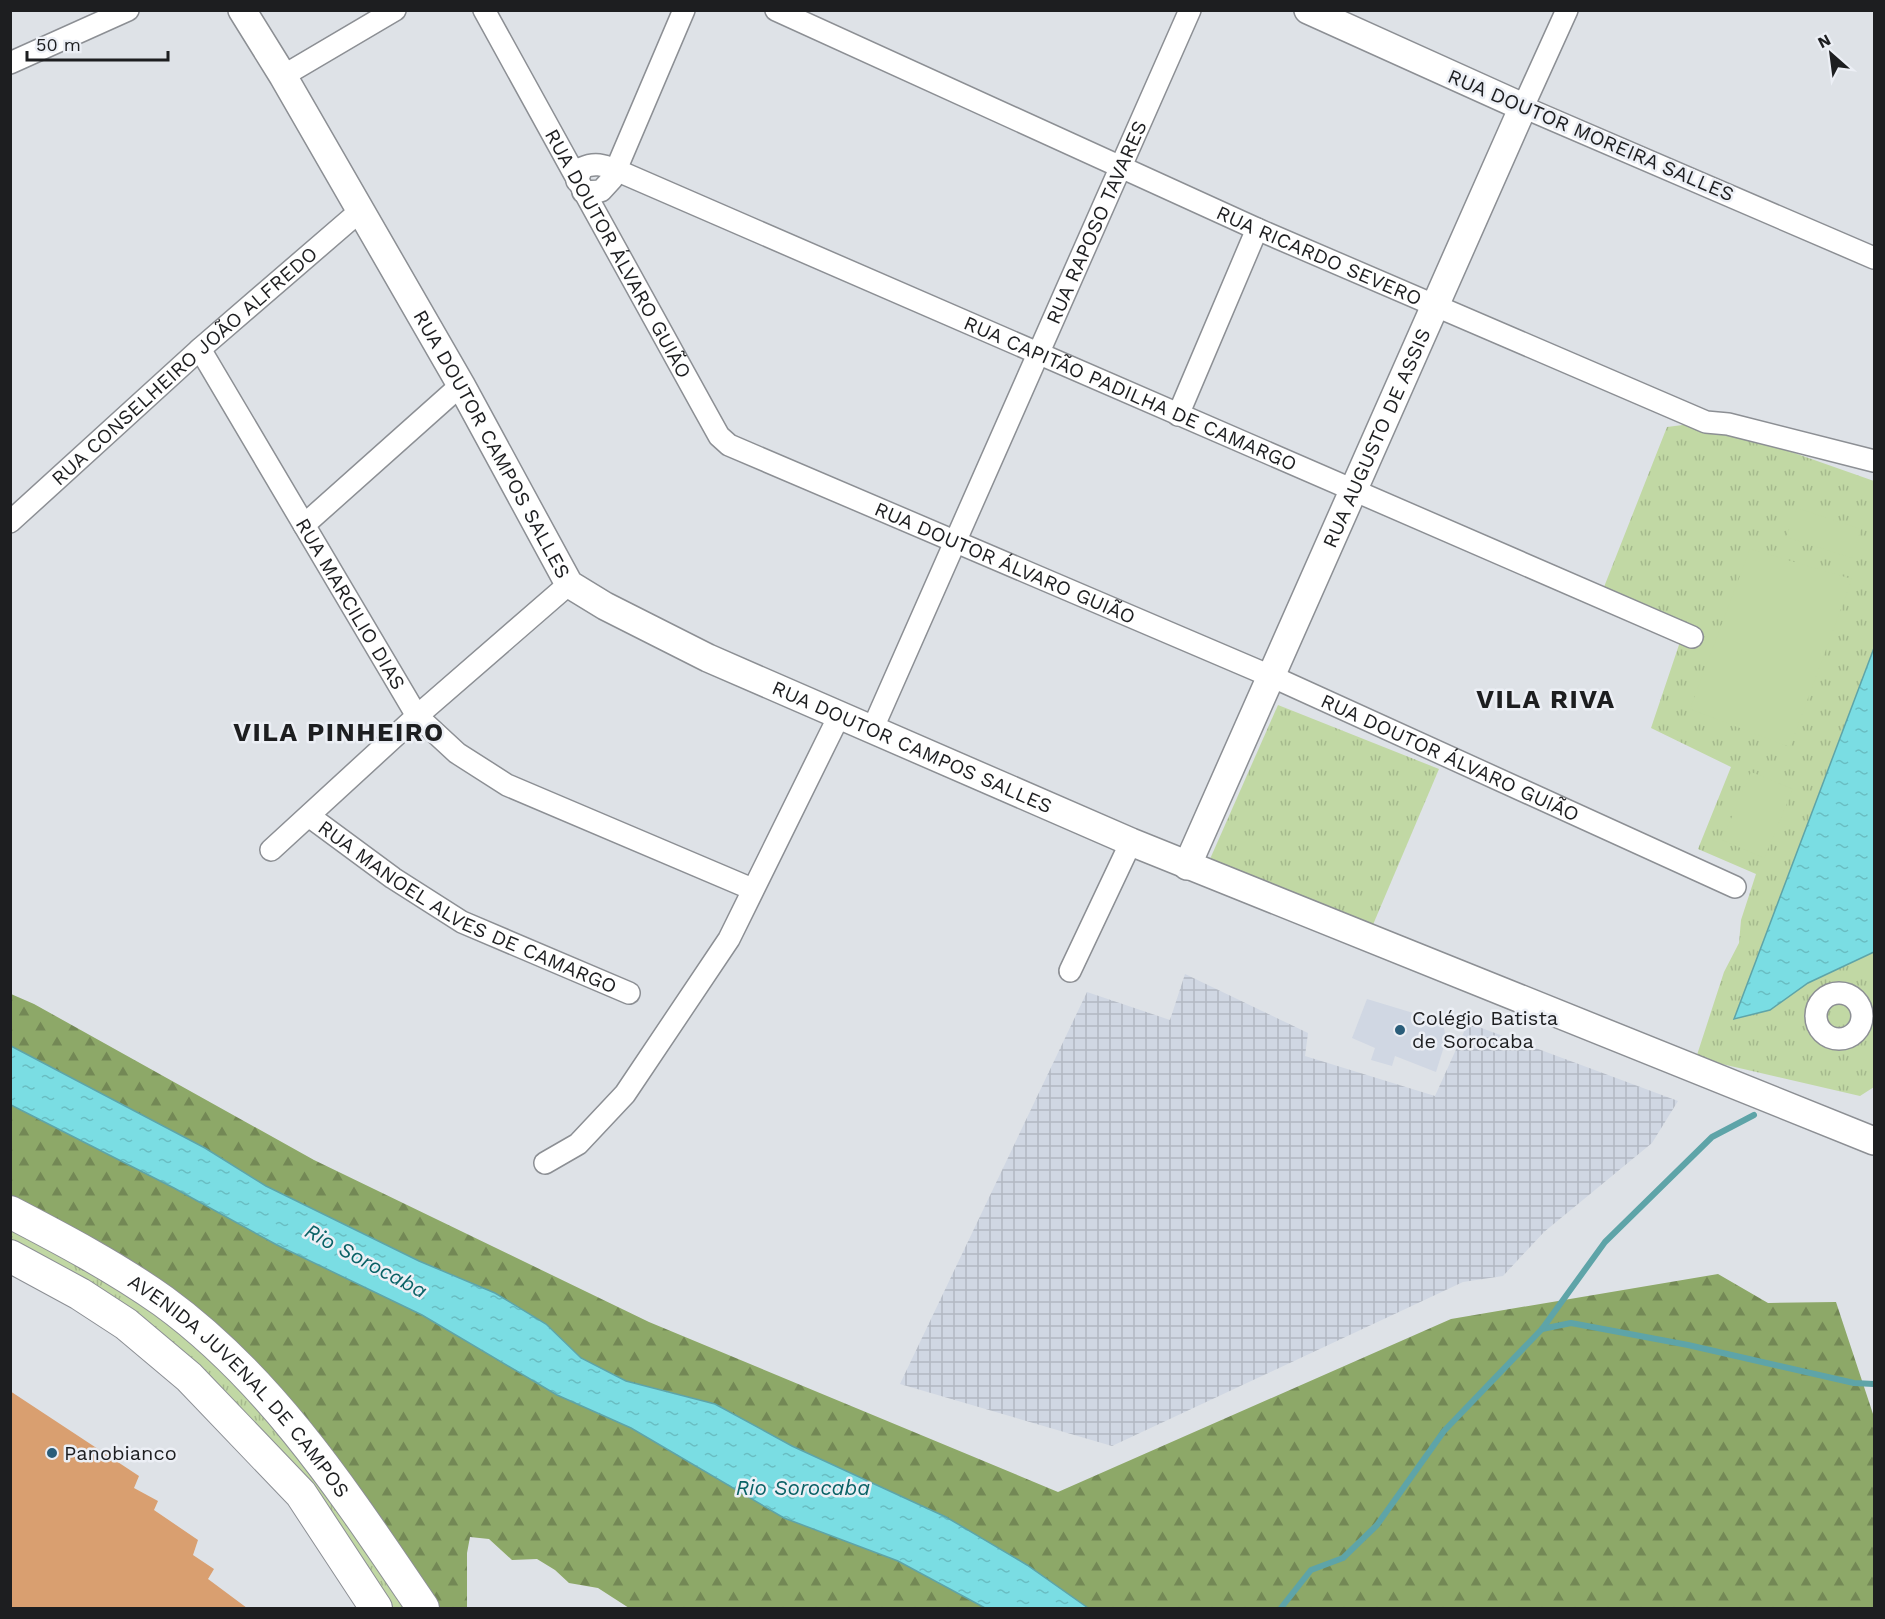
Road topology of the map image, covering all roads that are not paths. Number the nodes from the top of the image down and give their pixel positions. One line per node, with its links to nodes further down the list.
1 (242, 10): 11 (main road, RUA DOUTOR CAMPOS SALLES)
2 (395, 10): 11 (street)
3 (484, 10): 15 (street, RUA DOUTOR ÁLVARO GUIÃO)
4 (684, 10): 14 (street)
5 (776, 10): 13 (street, RUA RICARDO SEVERO)
6 (1190, 10): 13 (street, RUA RAPOSO TAVARES)
7 (1308, 10): 12 (main road, RUA DOUTOR MOREIRA SALLES)
8 (1567, 10): 12 (street, RUA AUGUSTO DE ASSIS)
9 (122, 12): 10 (street)
10 (10, 63)
11 (283, 76): 16 (main road, RUA DOUTOR CAMPOS SALLES)
12 (1523, 107): 18 (street, RUA DOUTOR MOREIRA SALLES); 19 (main road, RUA AUGUSTO DE ASSIS)
13 (1121, 167): 17 (street, RUA RICARDO SEVERO); 21 (street, RUA RAPOSO TAVARES)
14 (616, 170): 15 (street, RUA CAPITÃO PADILHA DE CAMARGO); 21 (street, RUA CAPITÃO PADILHA DE CAMARGO)
15 (580, 186): 28 (street, RUA DOUTOR ÁLVARO GUIÃO)
16 (360, 211): 20 (street, RUA CONSELHEIRO JOÃO ALFREDO); 22 (main road, RUA DOUTOR CAMPOS SALLES)
17 (1257, 229): 19 (street, RUA RICARDO SEVERO); 23 (street)
18 (1875, 258)
19 (1436, 306): 24 (street, RUA RICARDO SEVERO); 25 (main road, RUA AUGUSTO DE ASSIS)
20 (200, 350): 26 (street, RUA CONSELHEIRO JOÃO ALFREDO); 27 (street, RUA MARCILIO DIAS)
21 (1038, 354): 23 (street, RUA CAPITÃO PADILHA DE CAMARGO); 28 (street, RUA RAPOSO TAVARES)
22 (461, 385): 27 (street); 29 (main road, RUA DOUTOR CAMPOS SALLES)
23 (1178, 415): 25 (street, RUA CAPITÃO PADILHA DE CAMARGO)
24 (1875, 461)
25 (1354, 491): 30 (street, RUA CAPITÃO PADILHA DE CAMARGO); 31 (main road, RUA AUGUSTO DE ASSIS)
26 (10, 522)
27 (304, 525): 32 (street, RUA MARCILIO DIAS)
28 (955, 542): 31 (street, RUA DOUTOR ÁLVARO GUIÃO); 34 (street, RUA RAPOSO TAVARES)
29 (569, 584): 32 (street); 33 (main road, RUA DOUTOR CAMPOS SALLES)
30 (1692, 637)
31 (1271, 676): 38 (main road, RUA AUGUSTO DE ASSIS); 39 (street, RUA DOUTOR ÁLVARO GUIÃO)
32 (417, 716): 35 (street); 40 (street, RUA MARCILIO DIAS)
33 (839, 716): 34 (main road, RUA DOUTOR CAMPOS SALLES); 40 (street)
34 (872, 730): 36 (main road, RUA DOUTOR CAMPOS SALLES)
35 (309, 816): 37 (street); 42 (street, RUA MANOEL ALVES DE CAMARGO)
36 (1131, 842): 38 (main road, RUA DOUTOR CAMPOS SALLES); 41 (street)
37 (271, 850)
38 (1187, 866): 43 (main road, RUA DOUTOR CAMPOS SALLES)
39 (1735, 887)
40 (752, 889): 44 (street)
41 (1070, 971)
42 (629, 993)
43 (1875, 1141)
44 (546, 1163)
45 (10, 1212): 48 (highway, AVENIDA JUVENAL DE CAMPOS)
46 (10, 1256): 47 (highway, AVENIDA JUVENAL DE CAMPOS)
47 (376, 1608)
48 (423, 1608)

